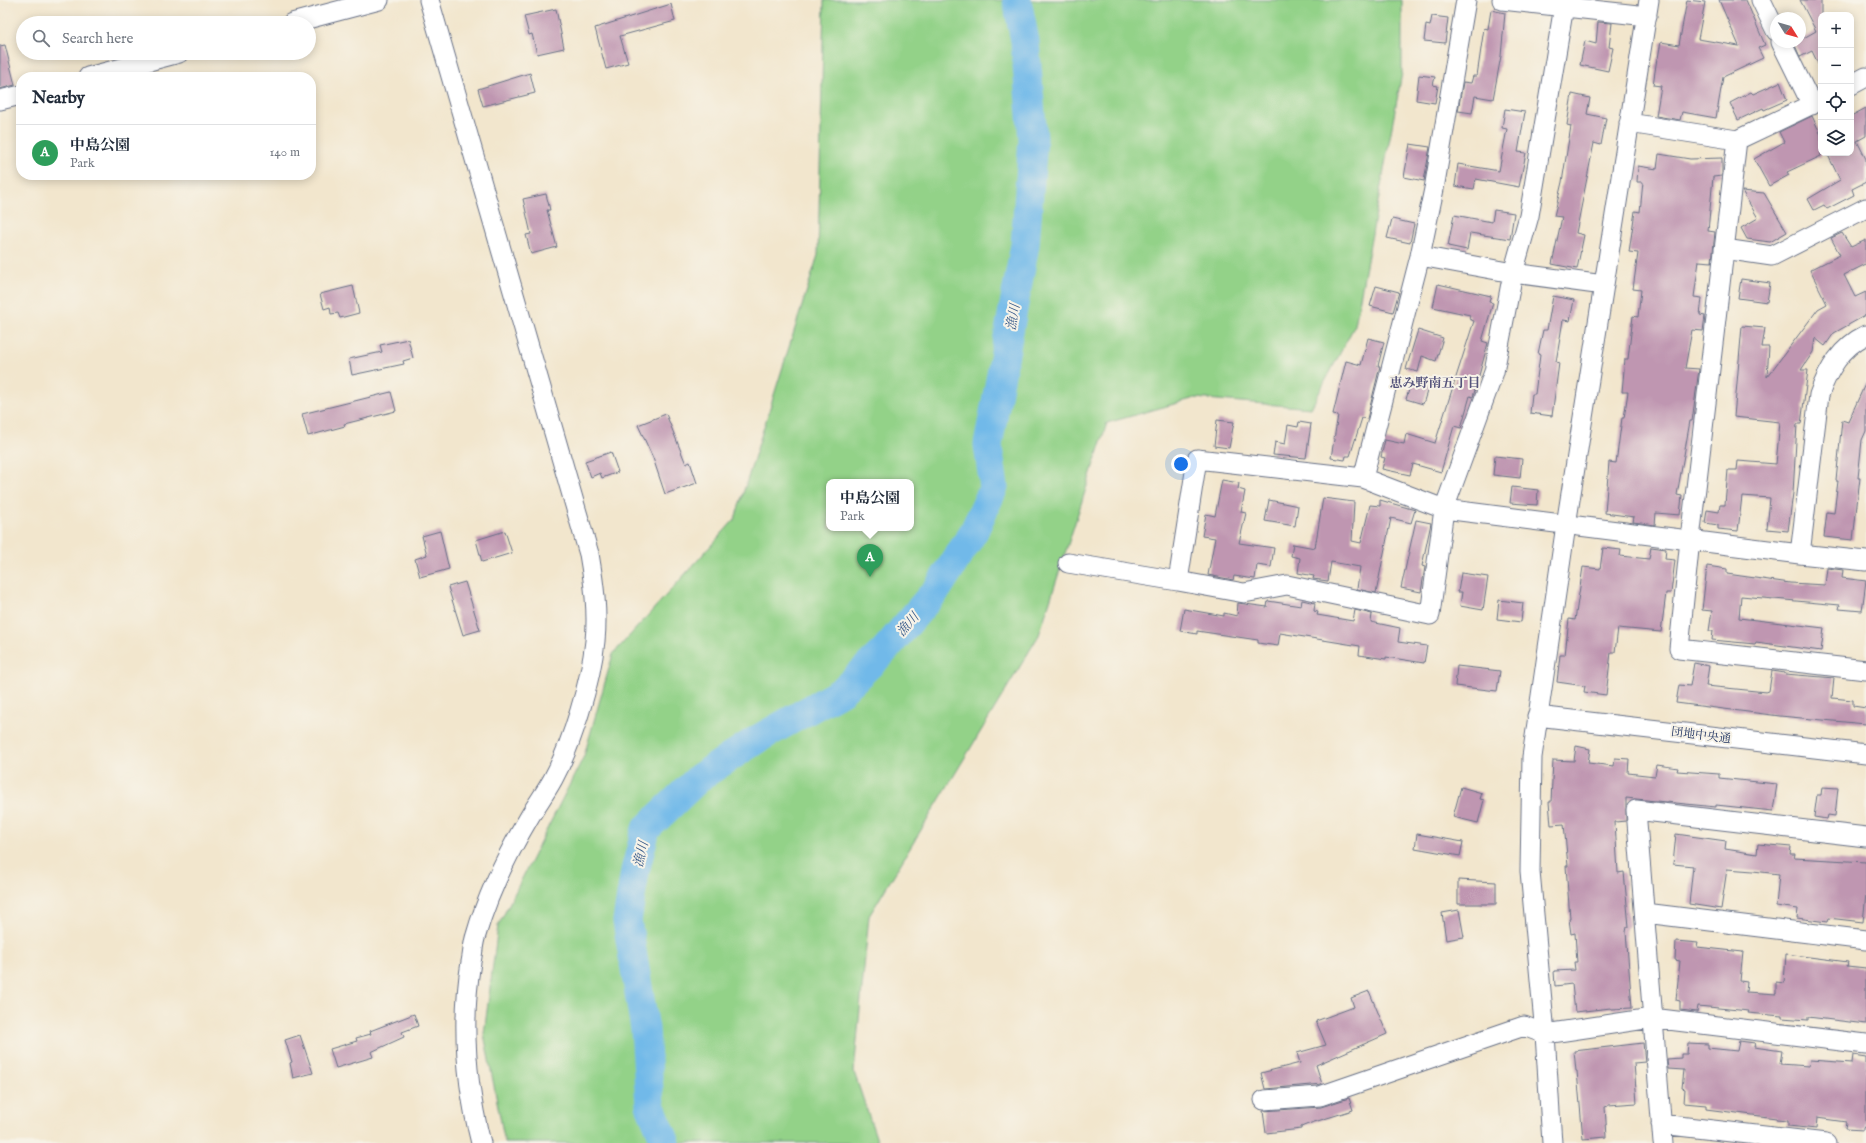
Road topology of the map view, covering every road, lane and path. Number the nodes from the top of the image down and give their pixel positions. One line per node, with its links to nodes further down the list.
1 (379, 0): 8 (street)
2 (429, 0): 45 (street)
3 (1466, 0): 22 (street)
4 (1502, 0): 6 (street)
5 (1761, 0): 9 (street)
6 (1564, 6): 7 (street); 23 (street)
7 (1648, 8): 18 (street)
8 (316, 17)
9 (1770, 19)
10 (1784, 48): 17 (street)
11 (152, 60): 12 (street)
12 (107, 72)
13 (1866, 77): 14 (street)
14 (1853, 84)
15 (16, 96): 16 (street)
16 (0, 100)
17 (1816, 102): 19 (street)
18 (1629, 123): 19 (street); 24 (street)
19 (1737, 140): 21 (street)
20 (1866, 208): 21 (street)
21 (1724, 249): 29 (street)
22 (1420, 256): 23 (street); 26 (street)
23 (1513, 273): 24 (street); 27 (street)
24 (1604, 286): 28 (street)
25 (1866, 335): 30 (street)
26 (1363, 478): 27 (street); 33 (street)
27 (1444, 509): 28 (street); 33 (street)
28 (1566, 525): 29 (street); 35 (street)
29 (1690, 539): 30 (street); 34 (street)
30 (1800, 554): 31 (street)
31 (1866, 561)
32 (1068, 563): 33 (street)
33 (1178, 581)
34 (1866, 670)
35 (1537, 716): 36 (street, 団地中央通); 41 (street)
36 (1866, 754)
37 (1866, 837): 38 (street)
38 (1644, 913): 39 (street); 40 (street)
39 (1866, 940)
40 (1652, 1018): 41 (street); 42 (street); 44 (street)
41 (1545, 1034): 43 (street); 46 (street)
42 (1866, 1044)
43 (1264, 1100)
44 (1662, 1124): 47 (street); 48 (street)
45 (481, 1143)
46 (1552, 1143)
47 (1663, 1143)
48 (1826, 1143)

